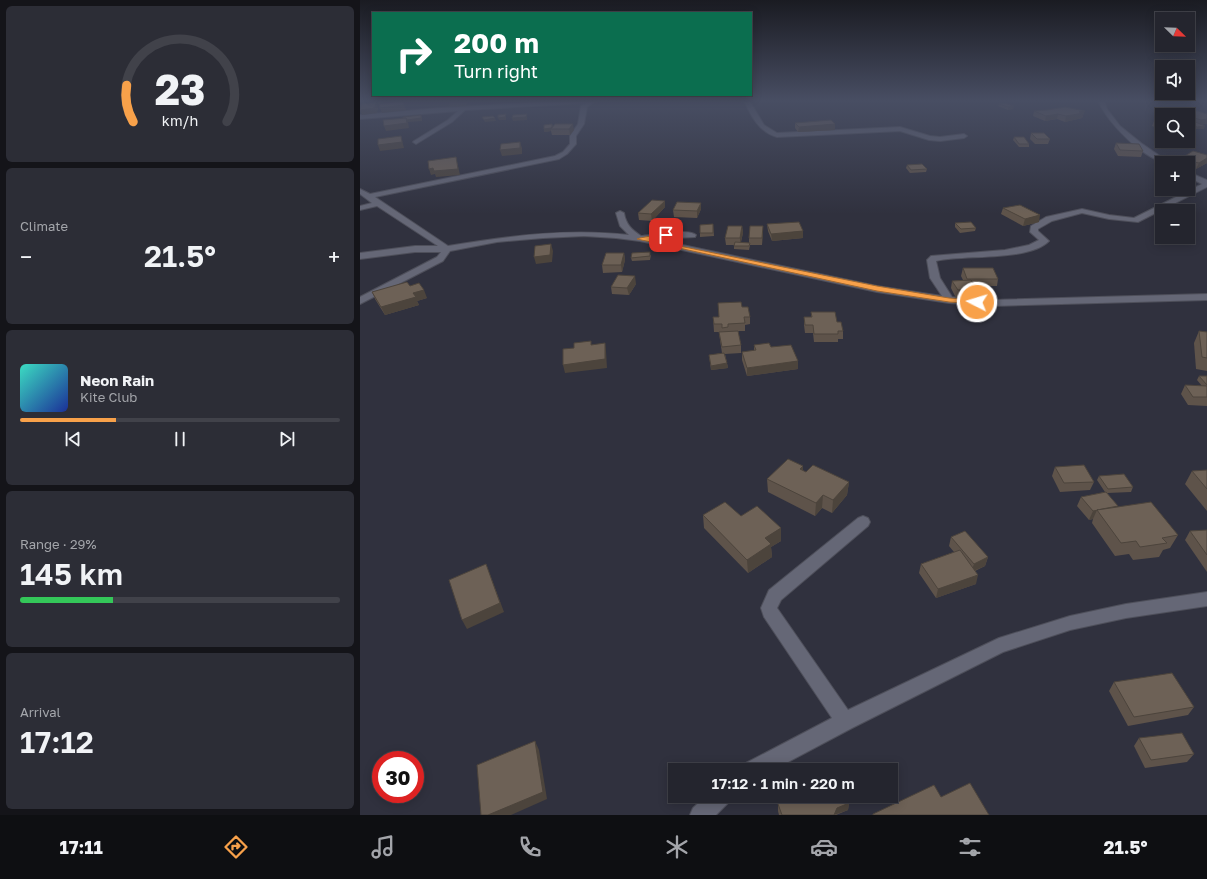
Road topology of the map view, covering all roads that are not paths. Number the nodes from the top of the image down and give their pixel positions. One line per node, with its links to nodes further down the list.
1 (423, 138): 6 (street)
2 (573, 138): 11 (street)
3 (929, 138): 4 (street)
4 (948, 138)
5 (1132, 138): 7 (street)
6 (416, 142)
7 (1155, 156)
8 (1195, 177): 9 (street)
9 (1207, 183): 20 (street)
10 (360, 190): 11 (street)
11 (371, 196): 12 (street)
12 (380, 203): 13 (street); 17 (street)
13 (360, 208)
14 (620, 212): 16 (street)
15 (692, 235): 16 (street)
16 (640, 239): 17 (street); 20 (street)
17 (447, 248): 18 (street); 21 (street)
18 (360, 256)
19 (1207, 297): 20 (street)
20 (949, 300)
21 (360, 301)
22 (863, 522): 24 (street)
23 (1207, 599): 24 (street)
24 (845, 721): 25 (street)
25 (766, 763)
26 (713, 803): 27 (street)
27 (700, 815)

